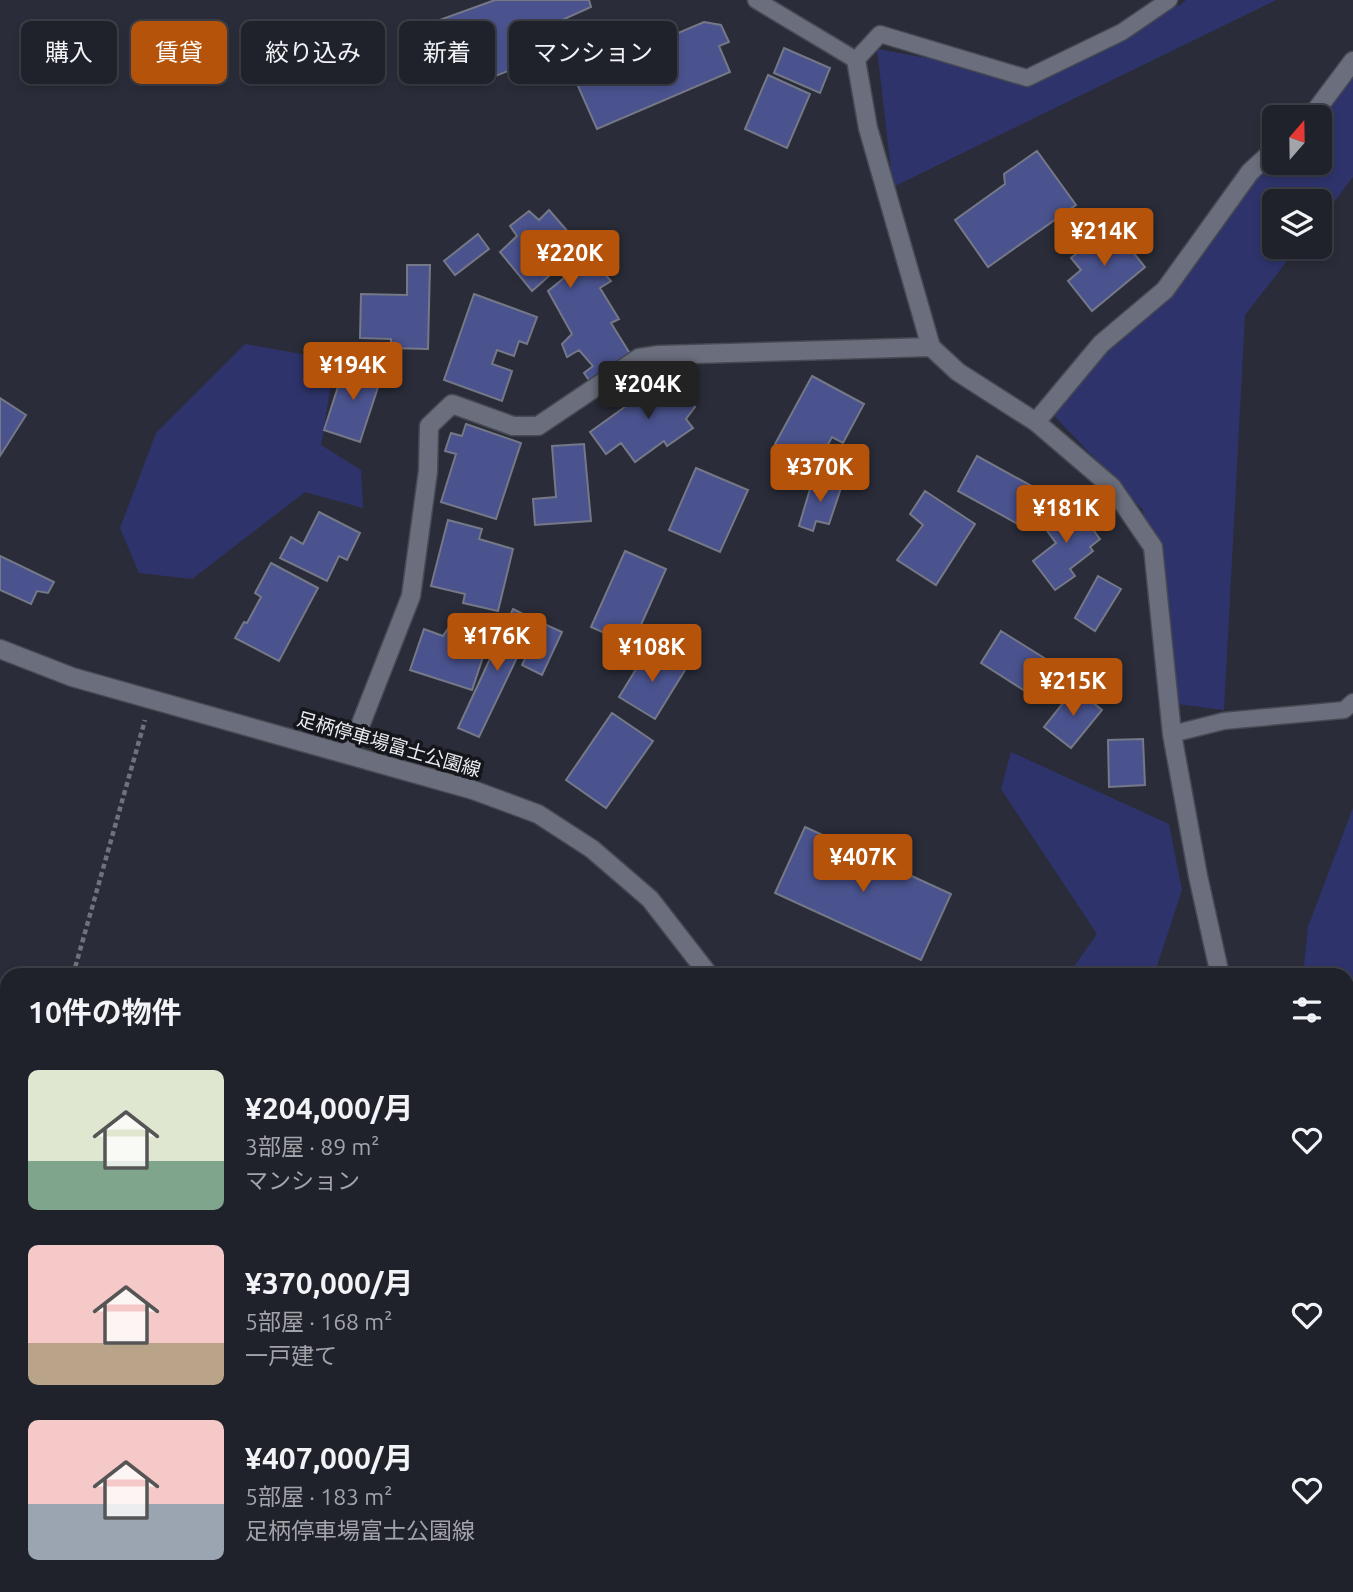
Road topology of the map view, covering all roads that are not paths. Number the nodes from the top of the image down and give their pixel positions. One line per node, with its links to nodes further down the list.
1 (756, 0): 3 (lane)
2 (1169, 0): 3 (lane)
3 (856, 60): 7 (street)
4 (1353, 61): 5 (street)
5 (1320, 105)
6 (1262, 161): 8 (street)
7 (932, 347): 8 (street); 12 (street)
8 (1035, 422): 11 (street)
9 (0, 649): 12 (street, 足柄停車場富士公園線)
10 (1353, 702): 11 (lane)
11 (1172, 734): 14 (street)
12 (349, 754): 13 (street, 足柄停車場富士公園線)
13 (704, 968)
14 (1218, 968)

